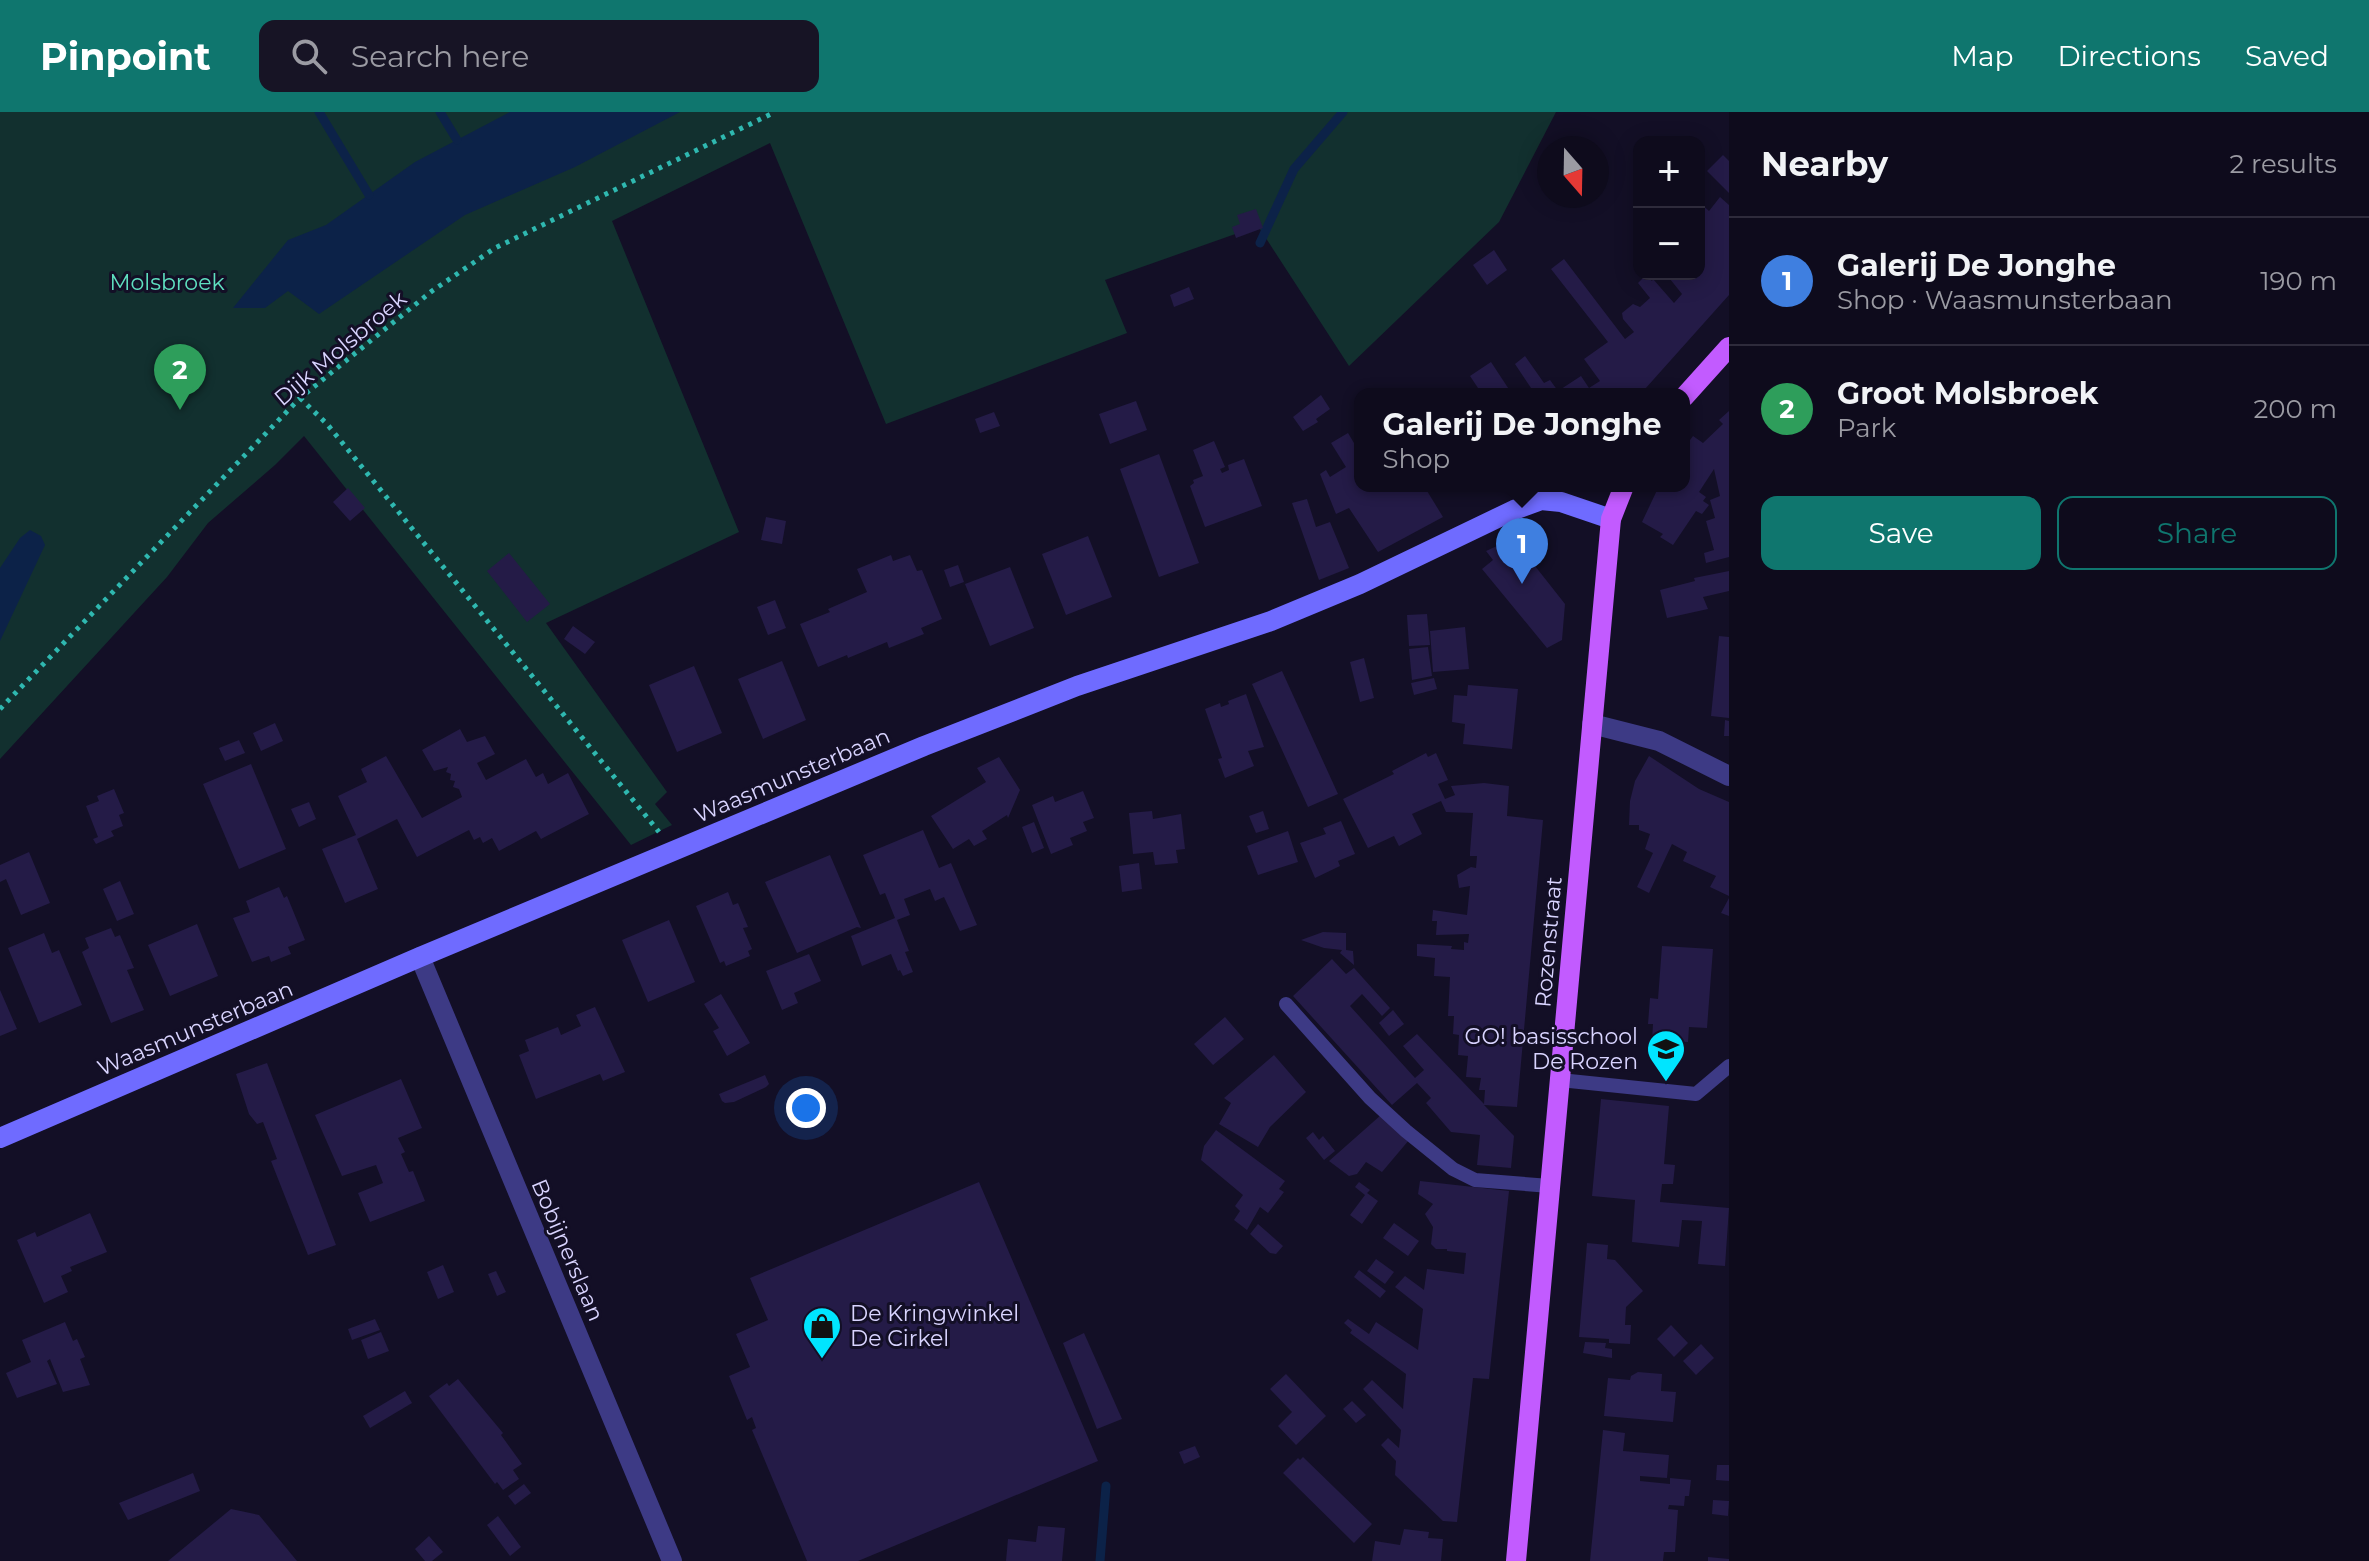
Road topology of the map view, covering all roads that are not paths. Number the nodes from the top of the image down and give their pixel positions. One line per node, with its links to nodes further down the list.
1 (1729, 347): 2 (main road)
2 (1690, 390)
3 (1622, 492): 4 (main road, Rozenstraat)
4 (1611, 519): 5 (main road, Rozenstraat); 7 (street, Waasmunsterbaan)
5 (1592, 724): 6 (street); 10 (main road, Rozenstraat)
6 (1729, 776)
7 (420, 957): 11 (street, Waasmunsterbaan); 13 (street, Bobijnerslaan)
8 (1286, 1004): 12 (lane)
9 (1729, 1066): 10 (lane)
10 (1560, 1080): 12 (main road, Rozenstraat)
11 (0, 1138)
12 (1550, 1186): 14 (main road, Rozenstraat)
13 (672, 1561)
14 (1516, 1561)

